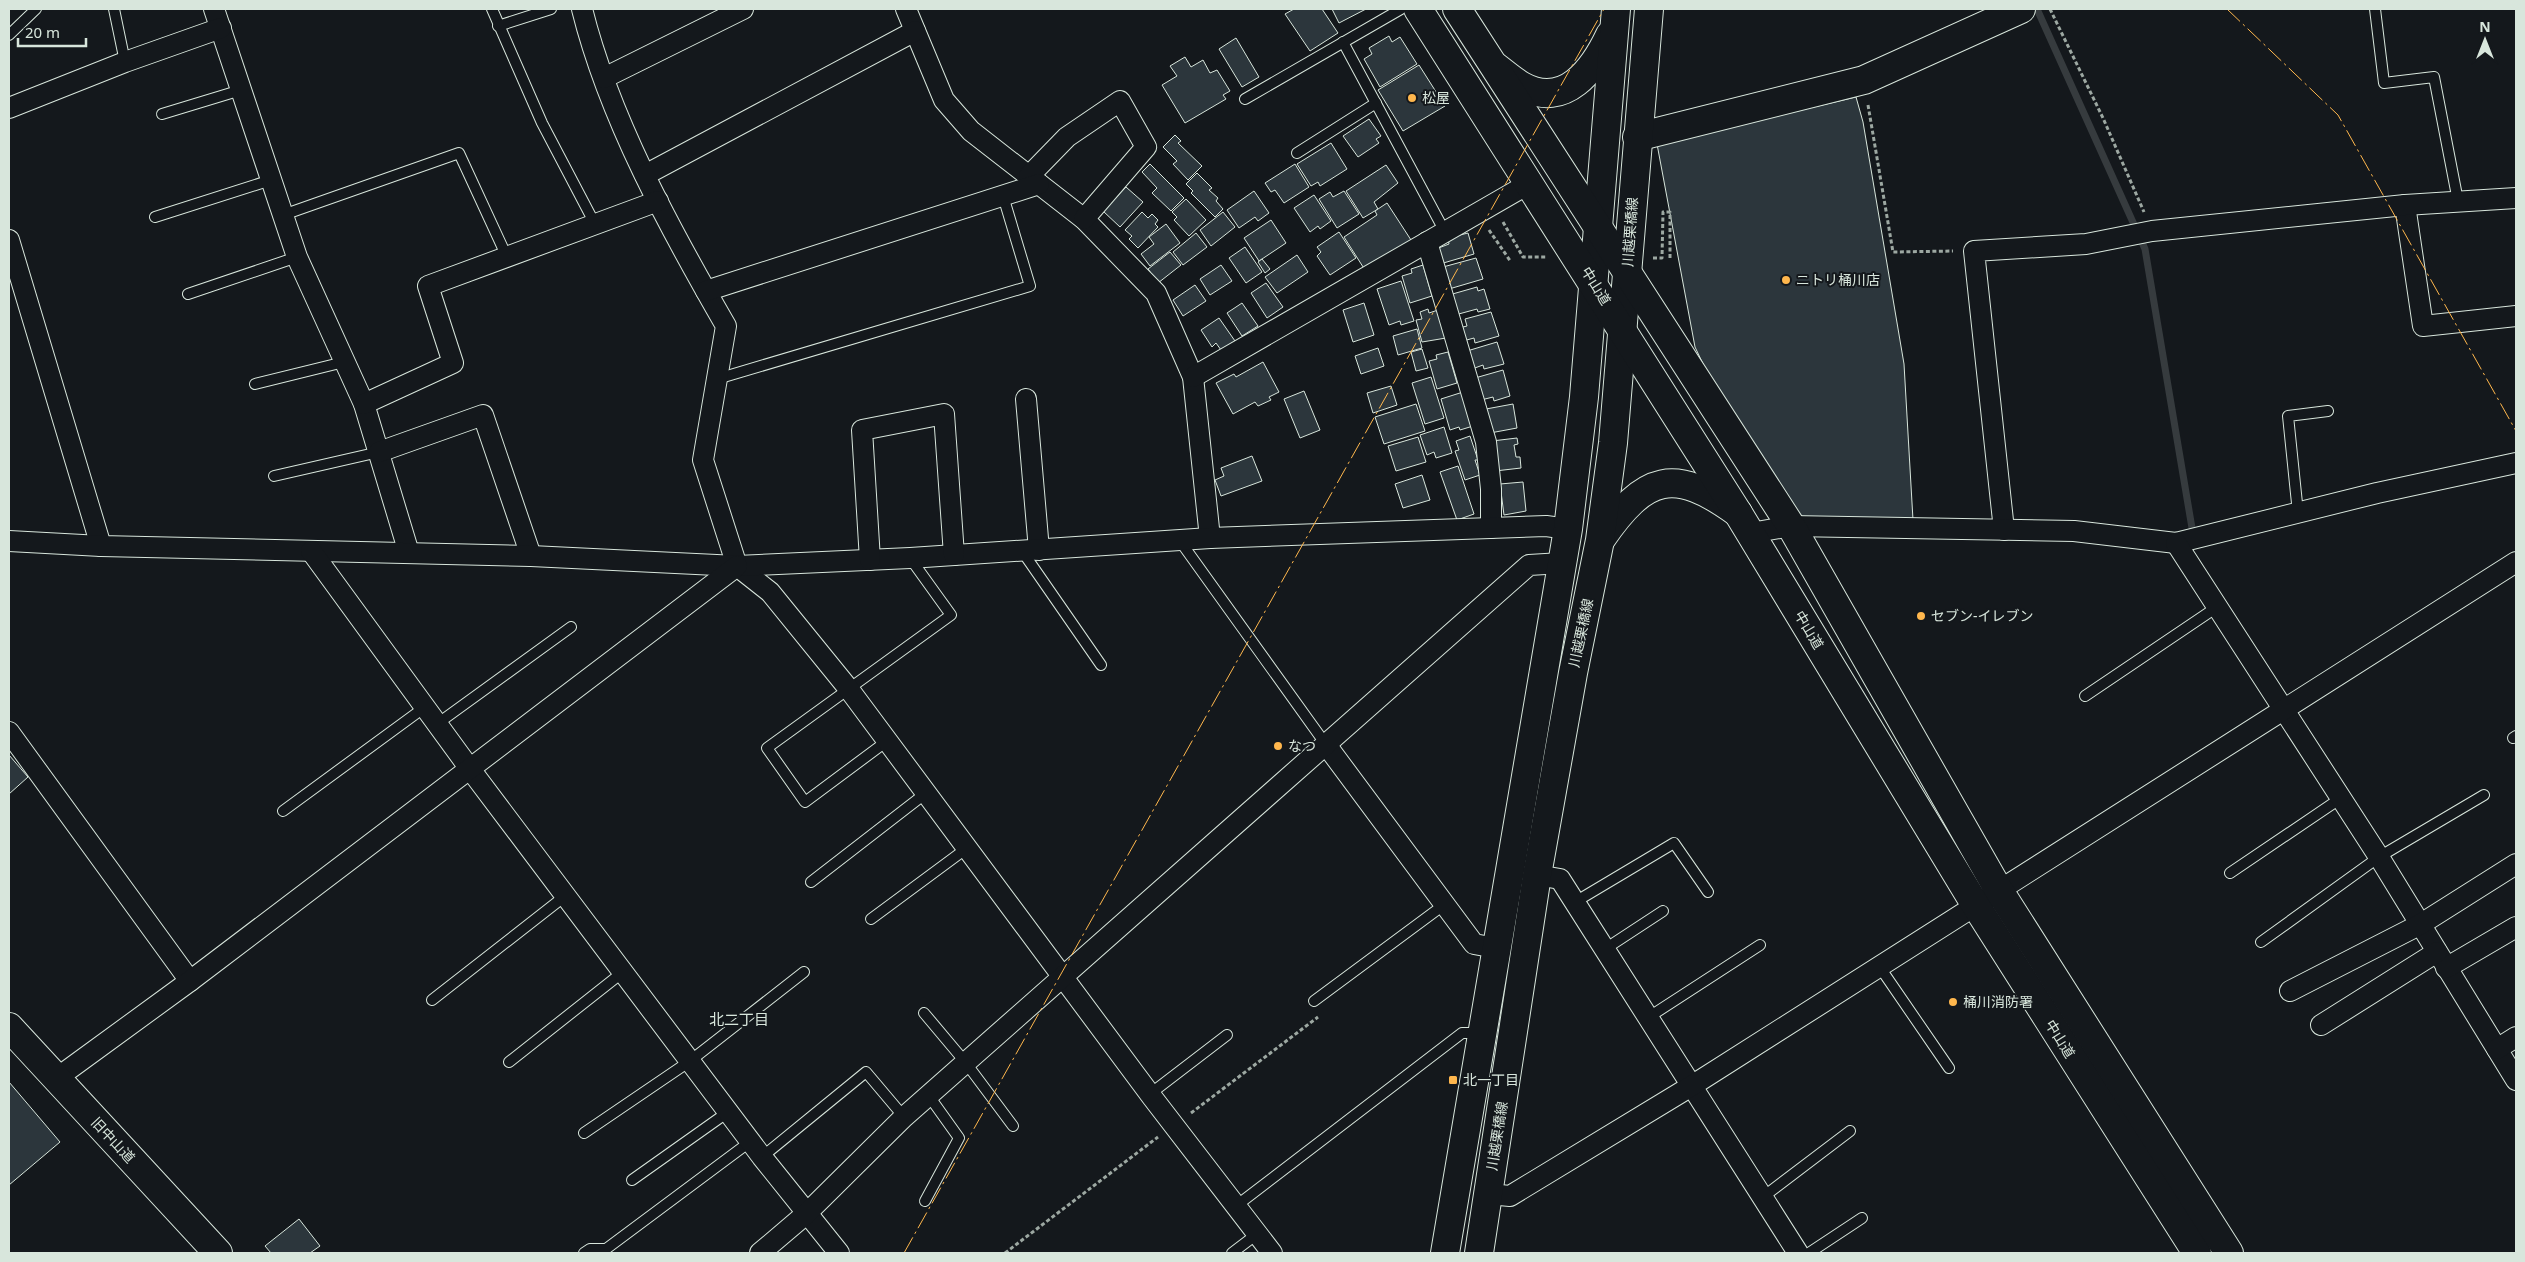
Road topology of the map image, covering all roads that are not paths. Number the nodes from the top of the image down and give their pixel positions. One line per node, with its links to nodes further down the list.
1 (36, 9): 19 (lane)
2 (114, 9): 21 (lane)
3 (214, 9): 17 (street)
4 (492, 9): 16 (lane)
5 (551, 9): 16 (lane)
6 (582, 9): 23 (street)
7 (743, 9): 23 (street)
8 (906, 9): 18 (street)
9 (1401, 9): 20 (lane)
10 (1418, 9): 34 (main road, 中山道)
11 (1457, 9): 22 (main road, 中山道)
12 (1649, 9): 29 (main road, 川越栗橋線)
13 (2022, 9): 29 (main road)
14 (2375, 9): 38 (lane)
15 (1615, 16): 22 (main road); 44 (main road)
16 (498, 26): 43 (lane)
17 (221, 28): 21 (street); 24 (street)
18 (916, 31): 31 (street); 33 (street)
19 (9, 35)
20 (1343, 42): 25 (lane); 26 (lane)
21 (125, 62): 27 (street)
22 (1496, 67): 44 (main road, 中山道)
23 (604, 78): 31 (street)
24 (241, 90): 28 (lane); 32 (street)
25 (1245, 98)
26 (1376, 103): 30 (lane); 45 (lane)
27 (9, 108)
28 (162, 114)
29 (1637, 137): 50 (main road, 川越栗橋線)
30 (1297, 152)
31 (645, 175): 37 (street)
32 (271, 180): 40 (street); 41 (lane)
33 (1034, 180): 35 (street); 42 (street); 42 (street)
34 (1530, 183): 45 (street); 51 (main road, 中山道)
35 (1003, 196): 52 (street); 58 (lane)
36 (2516, 198): 38 (street)
37 (658, 201): 43 (street); 52 (street)
38 (2458, 201): 39 (street)
39 (2405, 205): 54 (street); 71 (street)
40 (283, 216): 48 (street); 49 (lane)
41 (155, 217)
42 (1084, 219): 57 (street)
43 (595, 224): 49 (street)
44 (1598, 226): 50 (main road, 中山道); 51 (main road)
45 (1445, 232): 47 (street)
46 (9, 240): 77 (street)
47 (1427, 242): 57 (street); 69 (street)
48 (297, 257): 53 (lane); 56 (street)
49 (507, 257): 61 (street)
50 (1627, 272): 55 (main road, 川越栗橋線); 68 (main road, 中山道)
51 (1593, 282): 55 (main road, 中山道); 70 (main road)
52 (706, 291): 58 (street)
53 (188, 294)
54 (2516, 316)
55 (1623, 329): 67 (main road, 中山道); 74 (main road, 川越栗橋線)
56 (344, 362): 59 (lane); 61 (street)
57 (1193, 377): 73 (street)
58 (717, 379): 87 (street)
59 (255, 384)
60 (1026, 399): 78 (street)
61 (364, 404): 63 (street)
62 (2328, 411): 66 (lane)
63 (378, 452): 65 (lane); 80 (street); 82 (street)
64 (2516, 463): 66 (street)
65 (274, 476)
66 (2298, 512): 76 (street)
67 (1744, 523): 68 (street); 74 (main road); 115 (main road, 中山道)
68 (1792, 526): 71 (street); 110 (main road, 中山道)
69 (1491, 528): 70 (street); 73 (street)
70 (1568, 528): 86 (main road)
71 (2004, 530): 76 (street)
72 (10, 536): 77 (street)
73 (1210, 538): 75 (street)
74 (1600, 540): 108 (main road, 川越栗橋線)
75 (1180, 541): 78 (street); 98 (lane)
76 (2176, 543): 88 (street)
77 (101, 546): 79 (street)
78 (1030, 550): 81 (street); 90 (lane)
79 (311, 551): 80 (street); 93 (street)
80 (409, 553): 82 (street)
81 (954, 555): 83 (street); 84 (street)
82 (531, 556): 87 (street)
83 (910, 558): 84 (street); 91 (lane)
84 (870, 560): 87 (street)
85 (2516, 562): 94 (street)
86 (1562, 563): 98 (street); 122 (main road)
87 (737, 566): 91 (street); 99 (street)
88 (2217, 608): 92 (lane); 94 (street)
89 (571, 627): 95 (lane)
90 (1102, 665)
91 (848, 688): 97 (street); 97 (lane)
92 (2086, 696)
93 (425, 707): 95 (street); 103 (lane)
94 (2284, 708): 102 (street); 110 (street)
95 (437, 724): 99 (street)
96 (9, 732): 129 (street)
97 (887, 741): 100 (street)
98 (1327, 746): 114 (street); 128 (street)
99 (470, 769): 112 (street); 129 (street)
100 (926, 793): 104 (street); 109 (lane)
101 (2484, 795): 105 (lane)
102 (2341, 798): 105 (street); 107 (lane)
103 (283, 811)
104 (967, 848): 117 (lane); 128 (street)
105 (2379, 857): 118 (street); 120 (lane)
106 (2516, 864): 118 (street)
107 (2230, 873)
108 (1537, 875): 113 (street); 157 (main road, 川越栗橋線)
109 (811, 882)
110 (1998, 889): 115 (street); 175 (main road, 中山道)
111 (1708, 892): 113 (lane)
112 (566, 896): 126 (street); 131 (lane)
113 (1575, 902): 123 (street)
114 (1444, 904): 122 (street); 132 (lane)
115 (1975, 904): 125 (street); 174 (main road, 中山道)
116 (1663, 911): 123 (lane)
117 (871, 919)
118 (2421, 924): 124 (street); 130 (street)
119 (2516, 927): 124 (street)
120 (2261, 942)
121 (1760, 945): 134 (lane)
122 (1496, 948): 137 (main road)
123 (1606, 949): 134 (street)
124 (2442, 960): 135 (street); 140 (street)
125 (1879, 966): 144 (lane); 147 (street)
126 (623, 972): 141 (street); 142 (lane)
127 (804, 972): 141 (lane)
128 (1064, 978): 143 (street); 148 (street)
129 (190, 981): 145 (street)
130 (2290, 991)
131 (432, 1000)
132 (1314, 1001)
133 (924, 1012): 143 (lane)
134 (1649, 1017): 147 (street)
135 (2321, 1025)
136 (9, 1027): 145 (main road, 旧中山道)
137 (1482, 1033): 160 (lane); 170 (main road)
138 (1227, 1035): 148 (lane)
139 (2516, 1037): 140 (street)
140 (2497, 1049): 146 (street)
141 (690, 1061): 150 (street); 154 (lane)
142 (509, 1062)
143 (966, 1063): 149 (street); 152 (lane)
144 (1949, 1068)
145 (57, 1078): 164 (main road, 旧中山道)
146 (2516, 1080)
147 (1693, 1085): 157 (street); 158 (street)
148 (1150, 1094): 160 (street)
149 (929, 1096): 151 (street); 159 (lane)
150 (728, 1112): 155 (street); 156 (lane)
151 (904, 1117): 155 (lane); 161 (street)
152 (1013, 1126)
153 (1850, 1131): 158 (lane)
154 (584, 1133)
155 (757, 1149): 161 (street); 165 (lane)
156 (632, 1180)
157 (1489, 1194): 171 (main road, 川越栗橋線)
158 (1763, 1197): 172 (street)
159 (925, 1201)
160 (1236, 1206): 163 (street)
161 (806, 1214): 166 (street); 167 (street)
162 (1862, 1218): 173 (lane)
163 (1257, 1234): 168 (lane); 169 (street)
164 (218, 1253)
165 (584, 1253)
166 (760, 1253)
167 (839, 1253)
168 (1232, 1253)
169 (1272, 1253)
170 (1445, 1253)
171 (1479, 1253)
172 (1798, 1253)
173 (1809, 1253)
174 (2197, 1253)
175 (2228, 1253)

